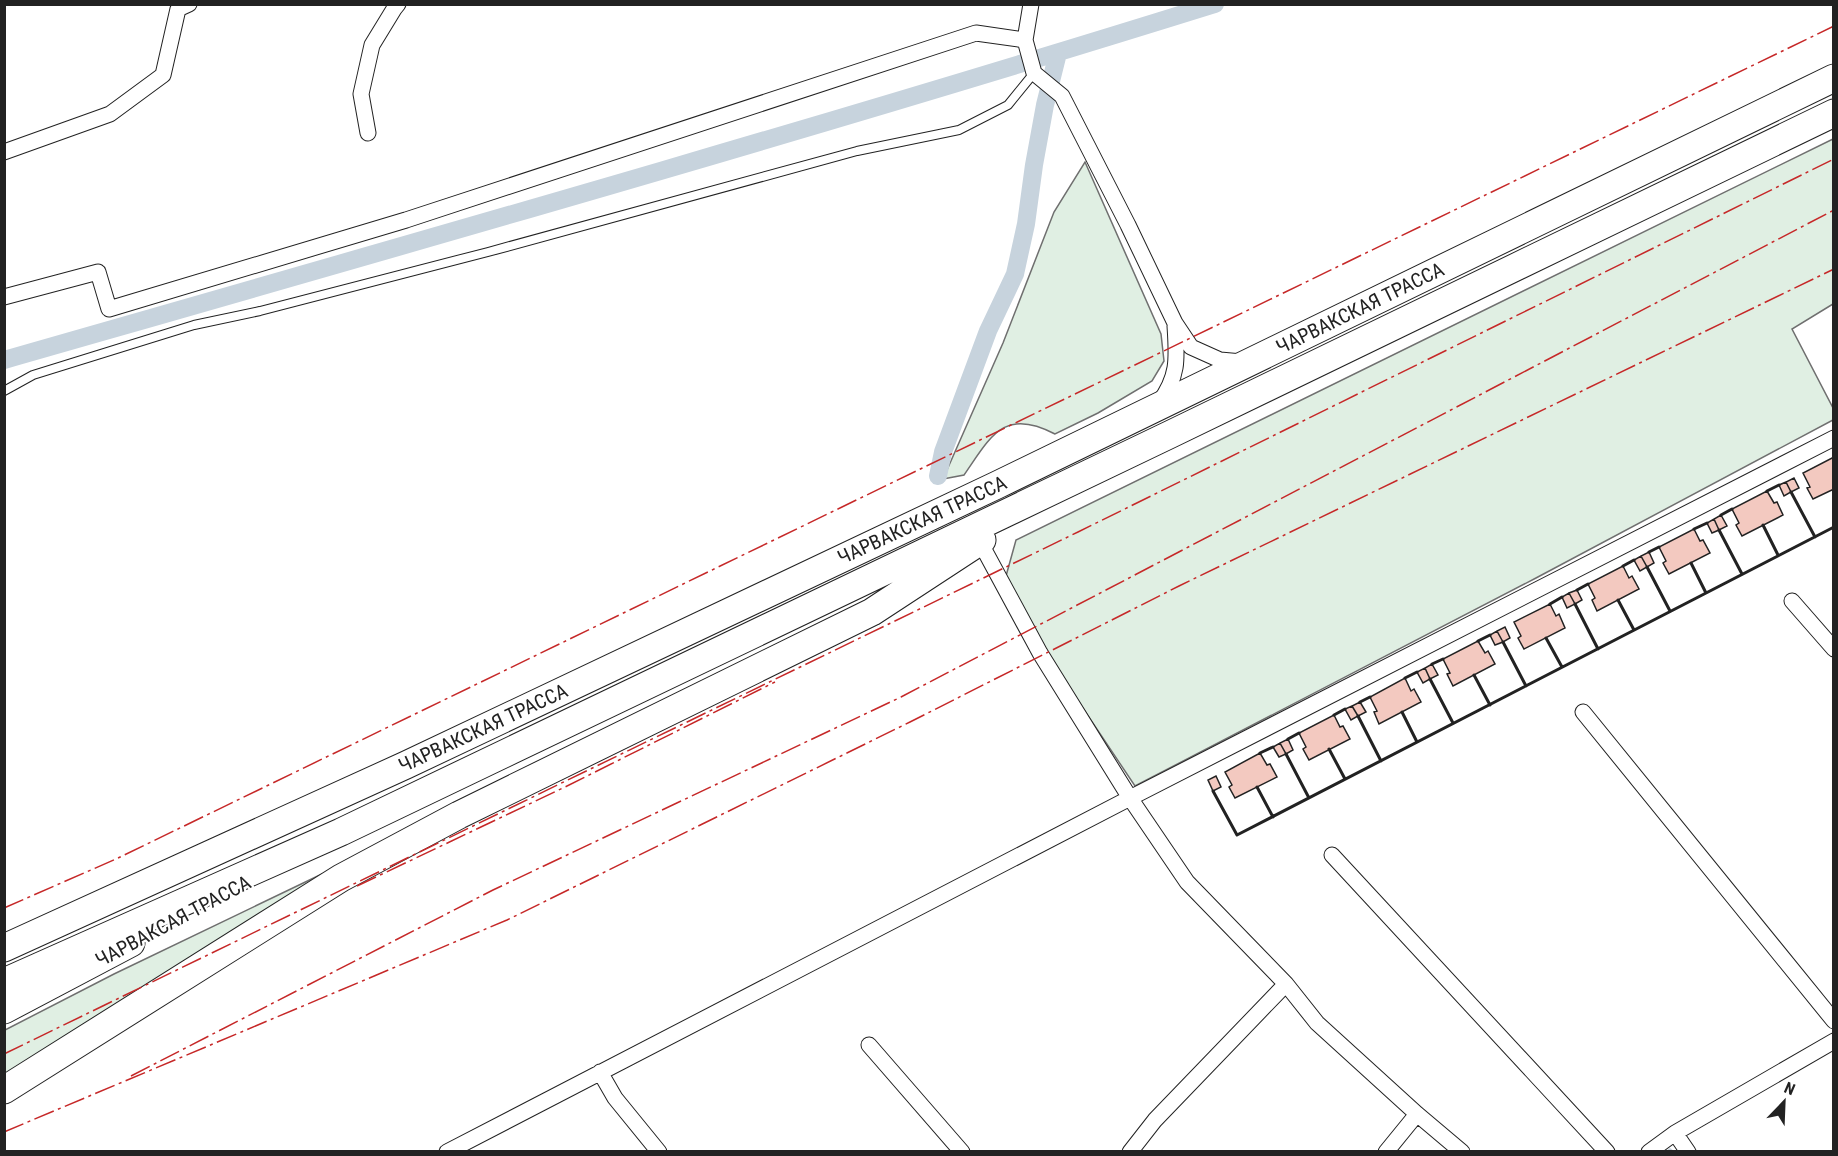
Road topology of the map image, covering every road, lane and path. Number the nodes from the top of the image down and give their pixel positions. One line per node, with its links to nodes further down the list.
1 (189, 4): 9 (street)
2 (398, 4): 8 (street)
3 (1031, 4): 4 (street)
4 (1025, 40): 5 (street); 10 (street)
5 (1034, 73): 11 (street); 13 (lane)
6 (1833, 78): 12 (highway, ЧАРВАКСКАЯ ТРАССА)
7 (1833, 113): 16 (highway, ЧАРВАКСКАЯ ТРАССА)
8 (368, 133)
9 (4, 152)
10 (4, 297)
11 (1174, 323): 12 (street); 14 (street)
12 (1254, 359): 14 (highway, ЧАРВАКСКАЯ ТРАССА)
13 (4, 391)
14 (1157, 406): 24 (highway, ЧАРВАКСКАЯ ТРАССА)
15 (1833, 438): 21 (street)
16 (1029, 502): 17 (highway); 22 (highway, ЧАРВАКСКАЯ ТРАССА)
17 (980, 542): 21 (street); 32 (highway)
18 (1792, 601): 19 (street)
19 (1833, 649)
20 (1583, 712): 28 (street)
21 (1130, 798): 26 (street); 31 (street)
22 (341, 832): 25 (highway, ЧАРВАКСКАЯ ТРАССА); 27 (highway, ЧАРВАКСАЯ ТРАССА)
23 (1332, 855): 41 (street)
24 (4, 948)
25 (4, 982)
26 (1286, 984): 33 (street); 38 (street)
27 (4, 1010)
28 (1833, 1022)
29 (1833, 1041): 34 (street)
30 (869, 1045): 37 (street)
31 (600, 1072): 35 (street); 36 (street)
32 (4, 1090)
33 (1417, 1114): 39 (street); 40 (street)
34 (1675, 1133): 42 (street); 43 (street)
35 (447, 1152)
36 (659, 1152)
37 (962, 1152)
38 (1130, 1152)
39 (1386, 1152)
40 (1462, 1152)
41 (1607, 1152)
42 (1649, 1152)
43 (1688, 1152)

